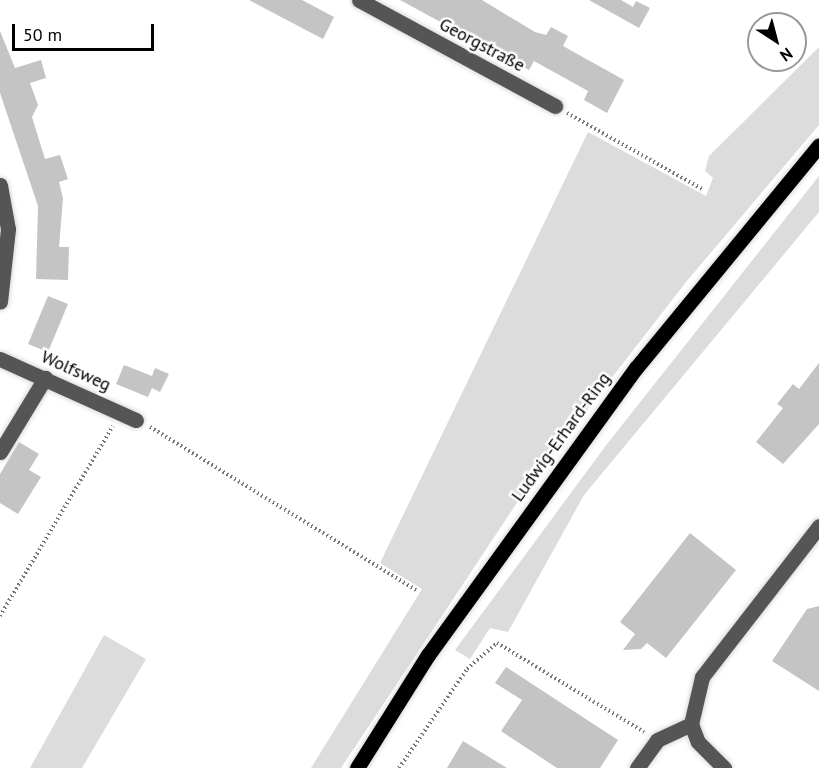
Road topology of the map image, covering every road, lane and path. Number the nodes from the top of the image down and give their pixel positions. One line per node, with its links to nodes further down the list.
1 (359, 0): 2 (street, Georgstraße)
2 (555, 106): 5 (path)
3 (819, 145): 17 (main road, Ludwig-Erhard-Ring)
4 (0, 185): 6 (street)
5 (702, 189)
6 (0, 302)
7 (0, 359): 8 (street, Wolfsweg)
8 (45, 378): 9 (street, Wolfsweg); 11 (street)
9 (122, 412): 10 (street, Wolfsweg); 14 (path)
10 (136, 420): 13 (path)
11 (0, 452)
12 (819, 526): 15 (street)
13 (418, 591)
14 (0, 616)
15 (691, 724): 16 (street); 20 (street)
16 (657, 740): 18 (path); 19 (street)
17 (357, 768)
18 (399, 768)
19 (637, 768)
20 (724, 768)

